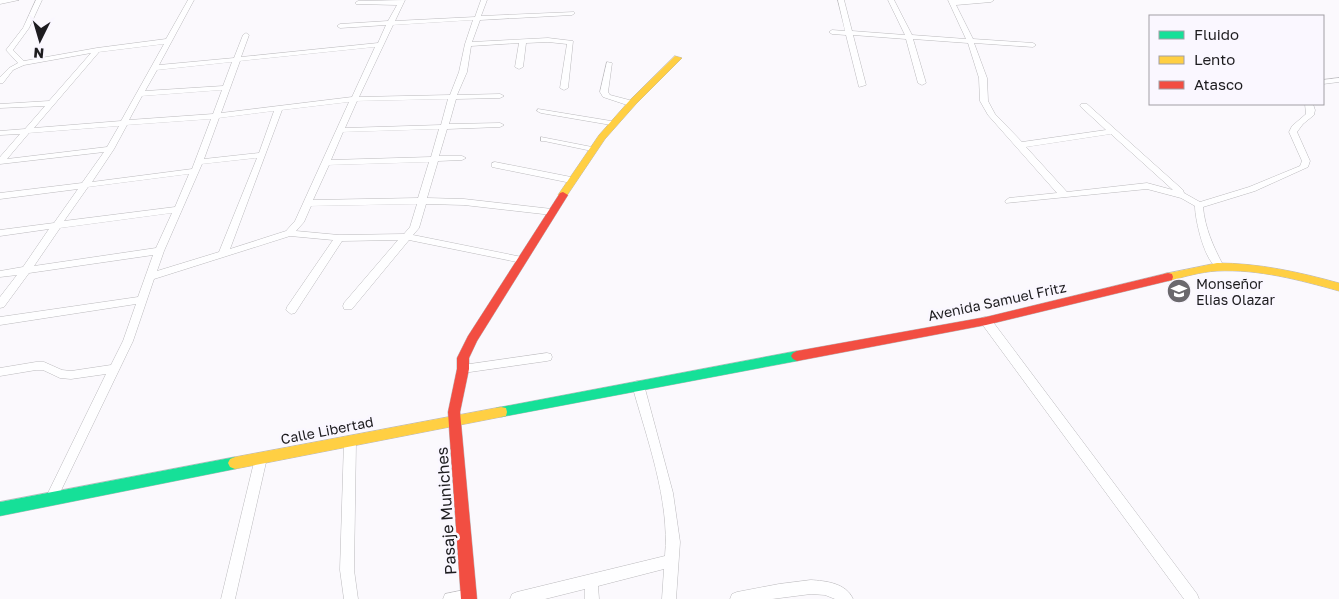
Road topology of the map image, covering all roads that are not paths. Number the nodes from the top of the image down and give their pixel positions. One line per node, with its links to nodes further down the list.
1 (16, 0): 9 (street)
2 (39, 0): 29 (street)
3 (191, 0): 21 (street)
4 (484, 0): 13 (street)
5 (841, 0): 17 (street)
6 (891, 0): 19 (street)
7 (991, 0): 10 (street)
8 (401, 1): 11 (street); 14 (street)
9 (0, 2)
10 (952, 2): 20 (street)
11 (358, 3)
12 (572, 13): 13 (street)
13 (477, 18): 14 (street); 23 (street)
14 (391, 22): 15 (street); 24 (street)
15 (340, 26)
16 (832, 32): 17 (street)
17 (850, 32): 19 (street); 37 (street)
18 (246, 35): 28 (street)
19 (909, 36): 20 (street); 36 (street)
20 (970, 40): 25 (street); 61 (street)
21 (170, 41): 26 (street); 32 (street)
22 (523, 42): 23 (street); 31 (street); 39 (street)
23 (468, 44): 41 (street)
24 (380, 45): 28 (street); 43 (street)
25 (1033, 45)
26 (96, 50): 29 (street); 44 (street)
27 (678, 58): 45 (street, Pasaje Muniches)
28 (236, 60): 32 (street); 38 (street)
29 (22, 63): 34 (street)
30 (609, 63): 45 (street)
31 (519, 67)
32 (155, 68): 40 (street)
33 (1339, 80): 35 (street)
34 (0, 81)
35 (1324, 82)
36 (922, 83)
37 (862, 85)
38 (224, 88): 40 (street); 51 (street)
39 (564, 88)
40 (140, 94): 53 (street)
41 (453, 96): 42 (street); 43 (street); 55 (street)
42 (500, 96)
43 (354, 99): 49 (street); 57 (street)
44 (52, 103): 47 (street); 56 (street)
45 (630, 103): 52 (street, Pasaje Muniches)
46 (1309, 105): 79 (street)
47 (0, 106)
48 (1084, 106): 58 (street)
49 (279, 108): 51 (street); 64 (street)
50 (541, 111): 52 (street)
51 (214, 116): 53 (street); 70 (street)
52 (611, 123): 63 (street, Pasaje Muniches)
53 (124, 124): 56 (street); 62 (street)
54 (500, 125): 55 (street)
55 (444, 126): 57 (street); 66 (street)
56 (30, 130): 59 (street); 67 (street)
57 (341, 130): 68 (street)
58 (1111, 132): 61 (street); 75 (street)
59 (0, 133)
60 (544, 140): 63 (street)
61 (1020, 144): 73 (street)
62 (110, 149): 67 (street); 72 (street)
63 (592, 149): 71 (street, Pasaje Muniches)
64 (262, 155): 70 (street); 88 (street)
65 (462, 158): 66 (street)
66 (434, 159): 68 (street); 76 (street)
67 (0, 162)
68 (326, 163): 78 (street)
69 (495, 166): 71 (street)
70 (196, 167): 72 (street); 80 (street)
71 (570, 180): 81 (street, Pasaje Muniches)
72 (83, 185): 74 (street); 82 (street)
73 (1064, 194): 75 (street); 77 (street)
74 (0, 196)
75 (1184, 196): 79 (street)
76 (421, 201): 78 (street); 81 (street); 86 (street)
77 (1009, 201)
78 (308, 203): 84 (street)
79 (1200, 205): 90 (street)
80 (179, 209): 82 (street); 87 (street)
81 (552, 212): 89 (street, Pasaje Muniches)
82 (57, 224): 83 (street); 91 (street)
83 (0, 233)
84 (289, 233): 85 (street); 88 (street)
85 (339, 238): 86 (street); 98 (street)
86 (407, 238): 89 (street); 97 (street)
87 (159, 251): 91 (street); 93 (street)
88 (224, 254): 93 (street)
89 (522, 260): 103 (street, Pasaje Muniches)
90 (1218, 265): 94 (street, Avenida Samuel Fritz); 99 (street, Avenida Samuel Fritz)
91 (26, 270): 92 (street); 96 (street)
92 (0, 274)
93 (150, 277): 95 (street)
94 (1339, 287)
95 (141, 300): 100 (street); 102 (street)
96 (0, 304)
97 (348, 306)
98 (291, 310)
99 (986, 321): 105 (street, Avenida Samuel Fritz); 124 (street)
100 (0, 322)
101 (547, 357): 103 (street)
102 (114, 369): 104 (street); 110 (street)
103 (463, 369): 107 (street, Pasaje Muniches)
104 (0, 372)
105 (659, 381): 106 (street, Calle Libertad)
106 (638, 385): 107 (street, Calle Libertad); 112 (street)
107 (456, 420): 108 (street, Calle Libertad); 116 (street, Pasaje Muniches)
108 (350, 441): 109 (street, Calle Libertad); 118 (street)
109 (261, 458): 110 (street, Calle Libertad); 117 (street)
110 (51, 499): 111 (street, Calle Libertad)
111 (0, 509)
112 (671, 561): 113 (street); 122 (street)
113 (591, 581): 120 (street); 121 (street)
114 (768, 596): 115 (street); 123 (street)
115 (845, 597)
116 (469, 598): 119 (street)
117 (228, 599)
118 (351, 599)
119 (450, 599)
120 (517, 599)
121 (592, 599)
122 (669, 599)
123 (738, 599)
124 (1192, 599)

